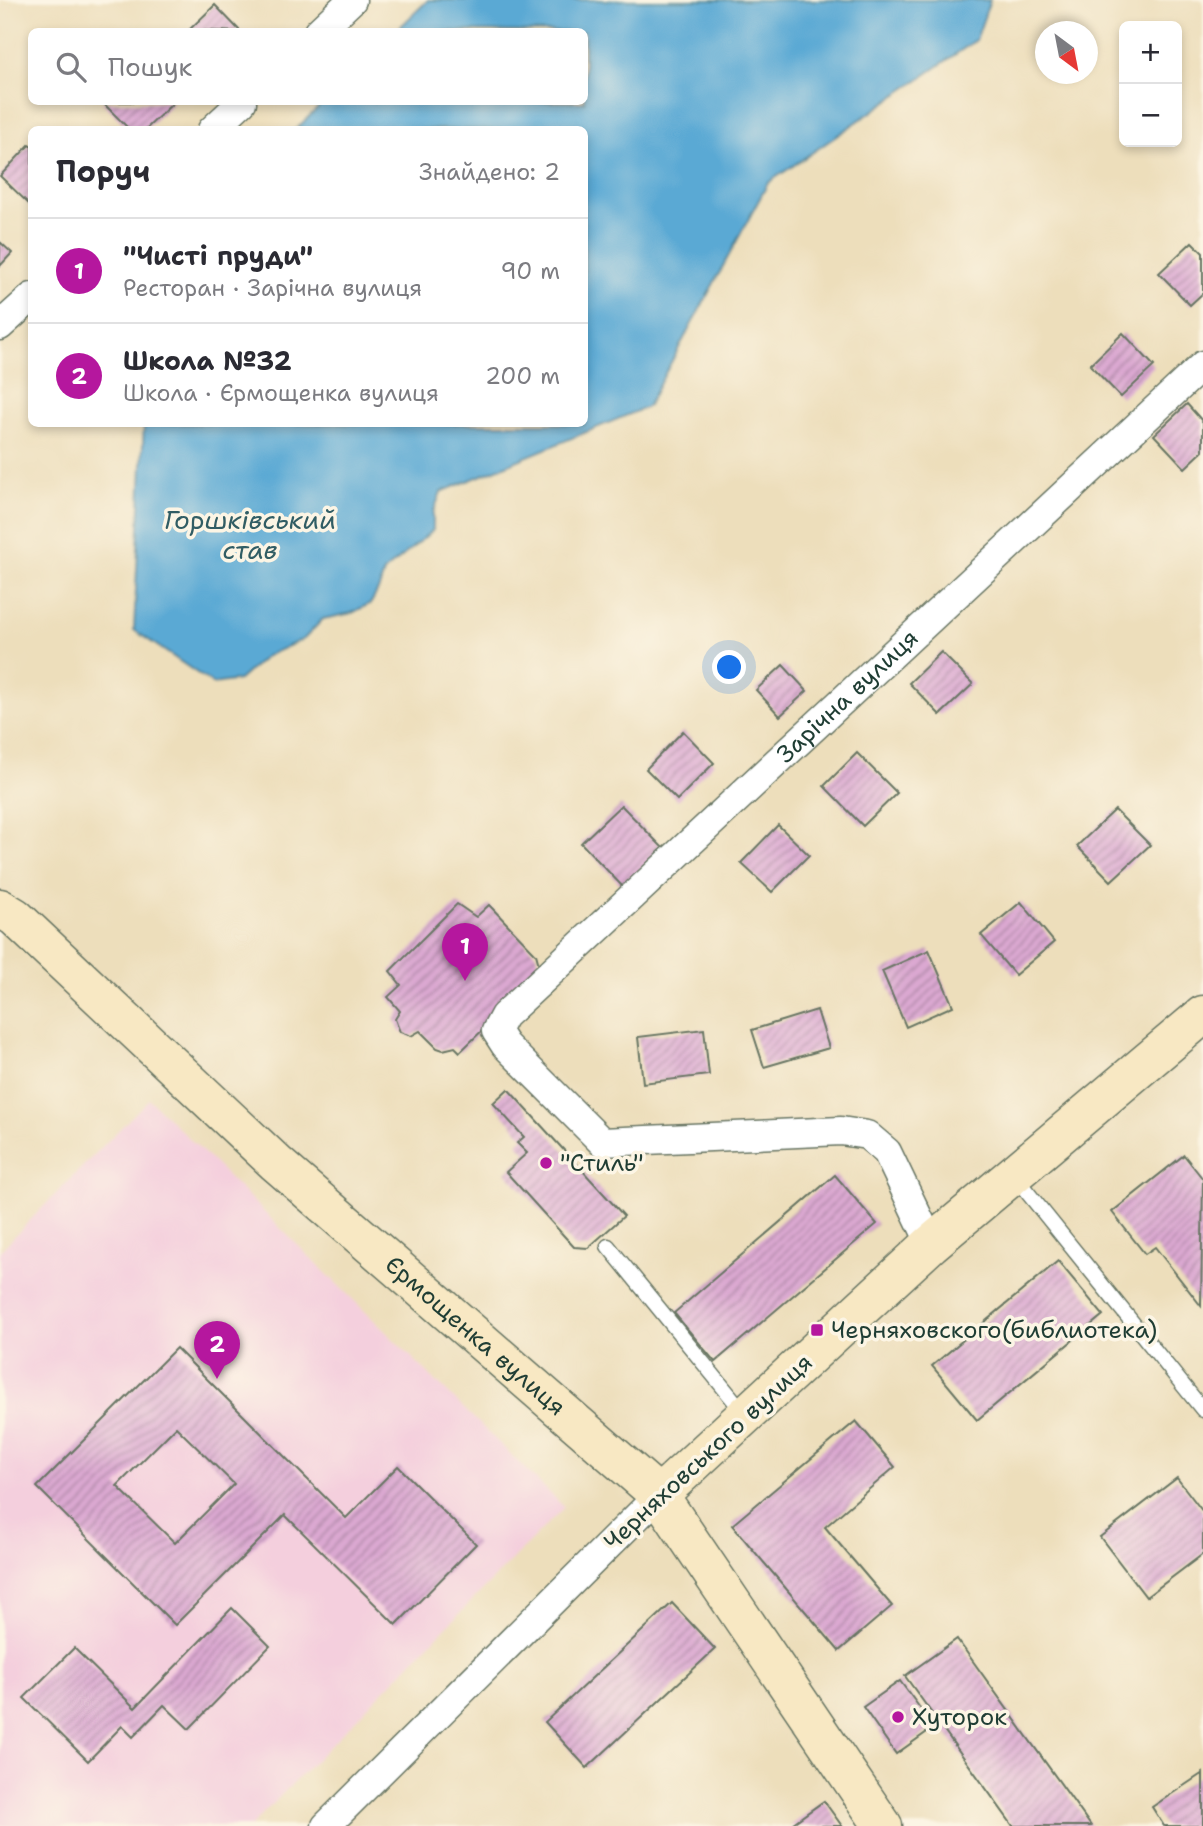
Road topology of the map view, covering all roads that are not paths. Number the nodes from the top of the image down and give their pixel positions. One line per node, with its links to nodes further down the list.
1 (352, 0): 2 (street)
2 (322, 28)
3 (239, 105): 4 (street)
4 (216, 126)
5 (28, 301): 6 (street)
6 (0, 326)
7 (1203, 365): 11 (street, Зарічна вулиця)
8 (0, 908): 15 (street, Єрмощенка вулиця)
9 (1203, 1015): 10 (street, Черняховського вулиця)
10 (1013, 1175): 11 (street, Черняховського вулиця); 13 (lane)
11 (931, 1244): 14 (street, Черняховського вулиця)
12 (608, 1246): 14 (lane)
13 (1203, 1410)
14 (746, 1415): 15 (street, Черняховського вулиця)
15 (659, 1495): 16 (street, Черняховського вулиця); 17 (street, Єрмощенка вулиця)
16 (326, 1826)
17 (883, 1826)

